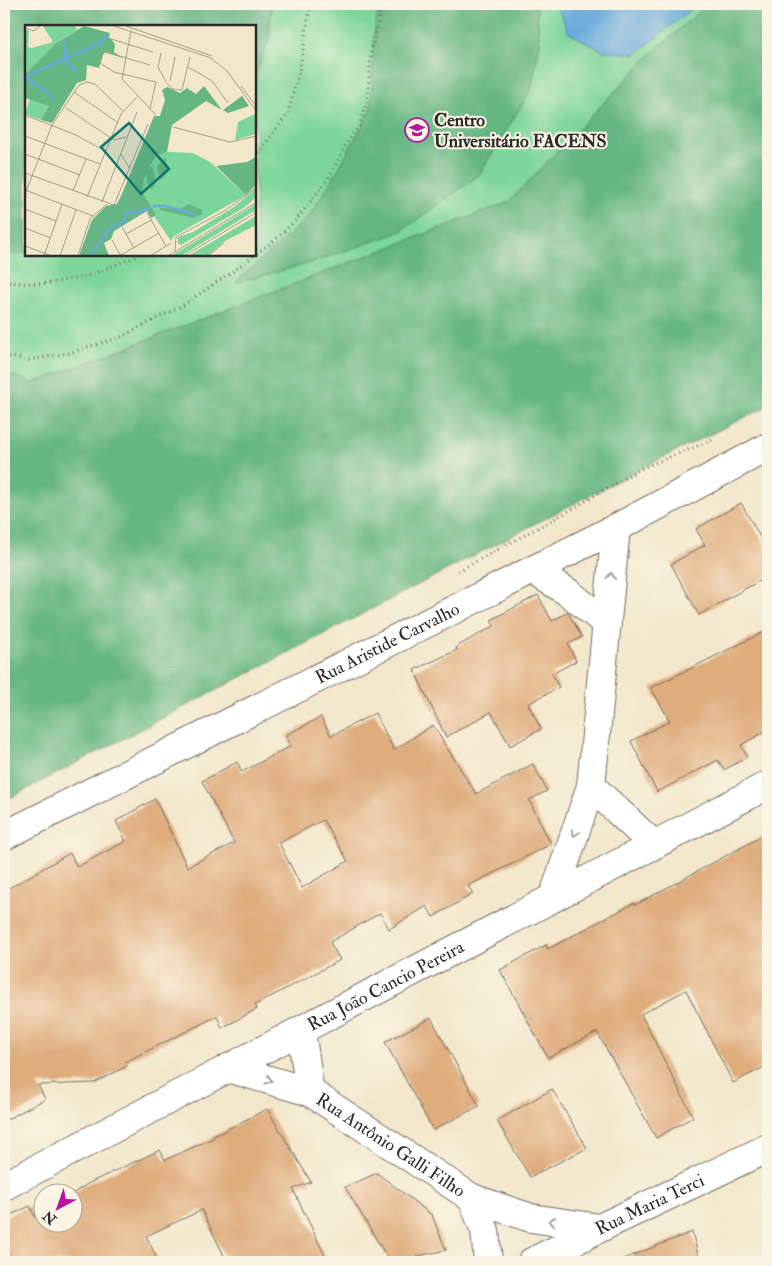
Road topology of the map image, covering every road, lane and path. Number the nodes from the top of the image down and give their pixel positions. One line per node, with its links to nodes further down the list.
1 (309, 4): 3 (path)
2 (380, 4): 4 (path)
3 (256, 156)
4 (256, 254)
5 (137, 256): 7 (path)
6 (254, 256): 8 (path)
7 (4, 282)
8 (4, 356)
9 (768, 447): 10 (street, Rua Aristide Carvalho)
10 (616, 528): 11 (street, Rua Aristide Carvalho); 12 (street, one-way to 10)
11 (533, 570): 12 (street); 15 (street, Rua Aristide Carvalho)
12 (606, 624): 14 (street)
13 (768, 785): 16 (street, Rua João Cancio Pereira)
14 (591, 786): 16 (street); 17 (street, one-way to 17)
15 (4, 836)
16 (654, 845): 17 (street, Rua João Cancio Pereira)
17 (553, 898): 18 (street, Rua João Cancio Pereira)
18 (300, 1031): 19 (street, Rua João Cancio Pereira); 20 (street, Rua Antônio Galli Filho)
19 (228, 1068): 20 (street, Rua Antônio Galli Filho, one-way to 20); 22 (street, Rua João Cancio Pereira)
20 (310, 1092): 23 (street, Rua Antônio Galli Filho)
21 (766, 1158): 24 (street, Rua Maria Terci)
22 (4, 1186)
23 (472, 1198): 24 (street, Rua Antônio Galli Filho, one-way to 23); 25 (street, Rua Antônio Galli Filho)
24 (600, 1228): 26 (street, Rua Maria Terci)
25 (488, 1262)
26 (532, 1262)

